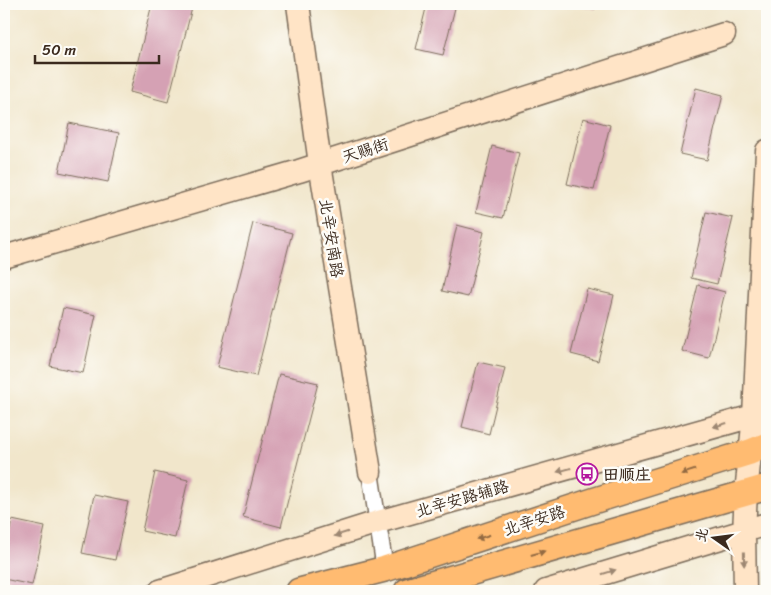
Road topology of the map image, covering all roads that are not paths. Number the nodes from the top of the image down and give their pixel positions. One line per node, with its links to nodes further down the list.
1 (298, 4): 4 (street, 北辛安南路)
2 (724, 34): 4 (street, 天赐街)
3 (767, 151): 6 (street)
4 (320, 164): 5 (street, 天赐街); 8 (street, 北辛安南路)
5 (4, 256)
6 (760, 414): 7 (street); 10 (street, 北辛安路辅路, one-way to 10)
7 (759, 449): 9 (street); 13 (main road, 北辛安路, one-way to 13)
8 (370, 472): 10 (street)
9 (757, 490): 12 (street); 16 (main road, 北辛安路, one-way to 9)
10 (378, 522): 13 (street); 14 (street, 北辛安路辅路, one-way to 14)
11 (767, 524): 12 (street)
12 (744, 531): 17 (street, one-way to 12); 18 (street, one-way to 18)
13 (386, 569): 15 (main road, 北辛安路)
14 (160, 591)
15 (299, 591)
16 (407, 591)
17 (546, 591)
18 (745, 591)

